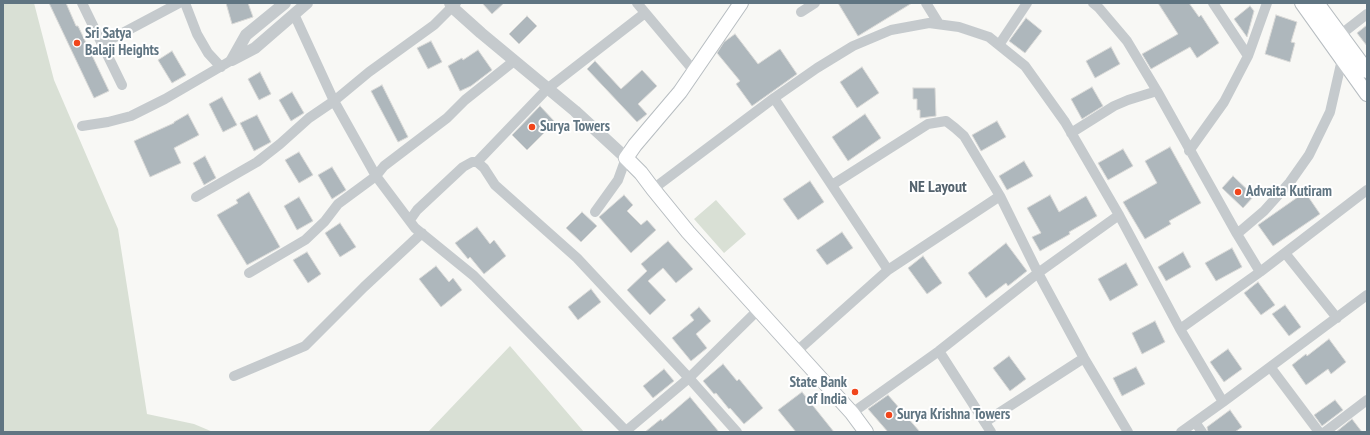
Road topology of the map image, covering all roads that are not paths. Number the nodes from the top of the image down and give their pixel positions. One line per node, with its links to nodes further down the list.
1 (82, 3): 23 (street)
2 (179, 3): 23 (street)
3 (185, 3): 29 (street)
4 (285, 3): 26 (street)
5 (307, 3): 19 (street)
6 (637, 3): 18 (street)
7 (815, 3): 17 (street)
8 (926, 3): 21 (street)
9 (1027, 3): 24 (street)
10 (1092, 3): 34 (street)
11 (1213, 3): 25 (street)
12 (1267, 3): 25 (street)
13 (1302, 3): 27 (main road)
14 (1317, 3): 22 (main road)
15 (453, 4): 28 (street); 37 (street)
16 (740, 4): 30 (main road)
17 (801, 12)
18 (645, 13): 30 (street); 33 (street)
19 (294, 14): 26 (street); 37 (street)
20 (1367, 14): 22 (street)
21 (939, 24): 24 (street); 36 (street)
22 (1342, 38): 27 (street); 31 (main road)
23 (102, 44): 32 (street)
24 (999, 45): 39 (street)
25 (1248, 56): 40 (street)
26 (232, 60): 29 (street)
27 (1342, 60): 35 (main road); 53 (street)
28 (514, 61): 33 (street); 43 (street)
29 (221, 67): 38 (street)
30 (694, 71): 41 (main road)
31 (1367, 71)
32 (122, 84)
33 (547, 89): 41 (street); 42 (street)
34 (1157, 91): 39 (street); 40 (street)
35 (1367, 94)
36 (774, 98): 44 (street); 45 (street)
37 (334, 101): 43 (street); 48 (street)
38 (82, 126)
39 (1070, 133): 50 (street)
40 (1189, 151): 53 (street)
41 (626, 158): 45 (main road); 49 (street)
42 (477, 162): 51 (street); 68 (street)
43 (376, 176): 51 (street); 57 (street)
44 (832, 185): 47 (street); 55 (street)
45 (653, 189): 60 (main road)
46 (1367, 190): 54 (street)
47 (1000, 196): 55 (street); 58 (street)
48 (196, 197)
49 (596, 212)
50 (1119, 215): 58 (street); 62 (street)
51 (410, 220): 52 (street)
52 (422, 233): 67 (street); 74 (street)
53 (1237, 234): 56 (street)
54 (1285, 253): 56 (street); 61 (street)
55 (888, 270): 63 (street)
56 (1260, 272): 62 (street)
57 (249, 273)
58 (1038, 273): 64 (street); 65 (street)
59 (1367, 295): 61 (street)
60 (758, 310): 63 (main road); 68 (street)
61 (1337, 318): 66 (street)
62 (1180, 329): 70 (street)
63 (796, 352): 71 (main road)
64 (940, 352): 71 (street); 72 (street)
65 (1084, 358): 72 (street); 78 (street)
66 (1271, 368): 70 (street); 81 (street)
67 (234, 376)
68 (689, 378): 74 (street); 75 (street)
69 (1367, 400): 82 (street)
70 (1224, 402): 73 (street)
71 (852, 413): 76 (main road)
72 (985, 422): 77 (street)
73 (1195, 422): 79 (street); 80 (street)
74 (627, 432)
75 (737, 432)
76 (866, 432)
77 (991, 432)
78 (1128, 432)
79 (1181, 432)
80 (1202, 432)
81 (1319, 432)
82 (1325, 432)

